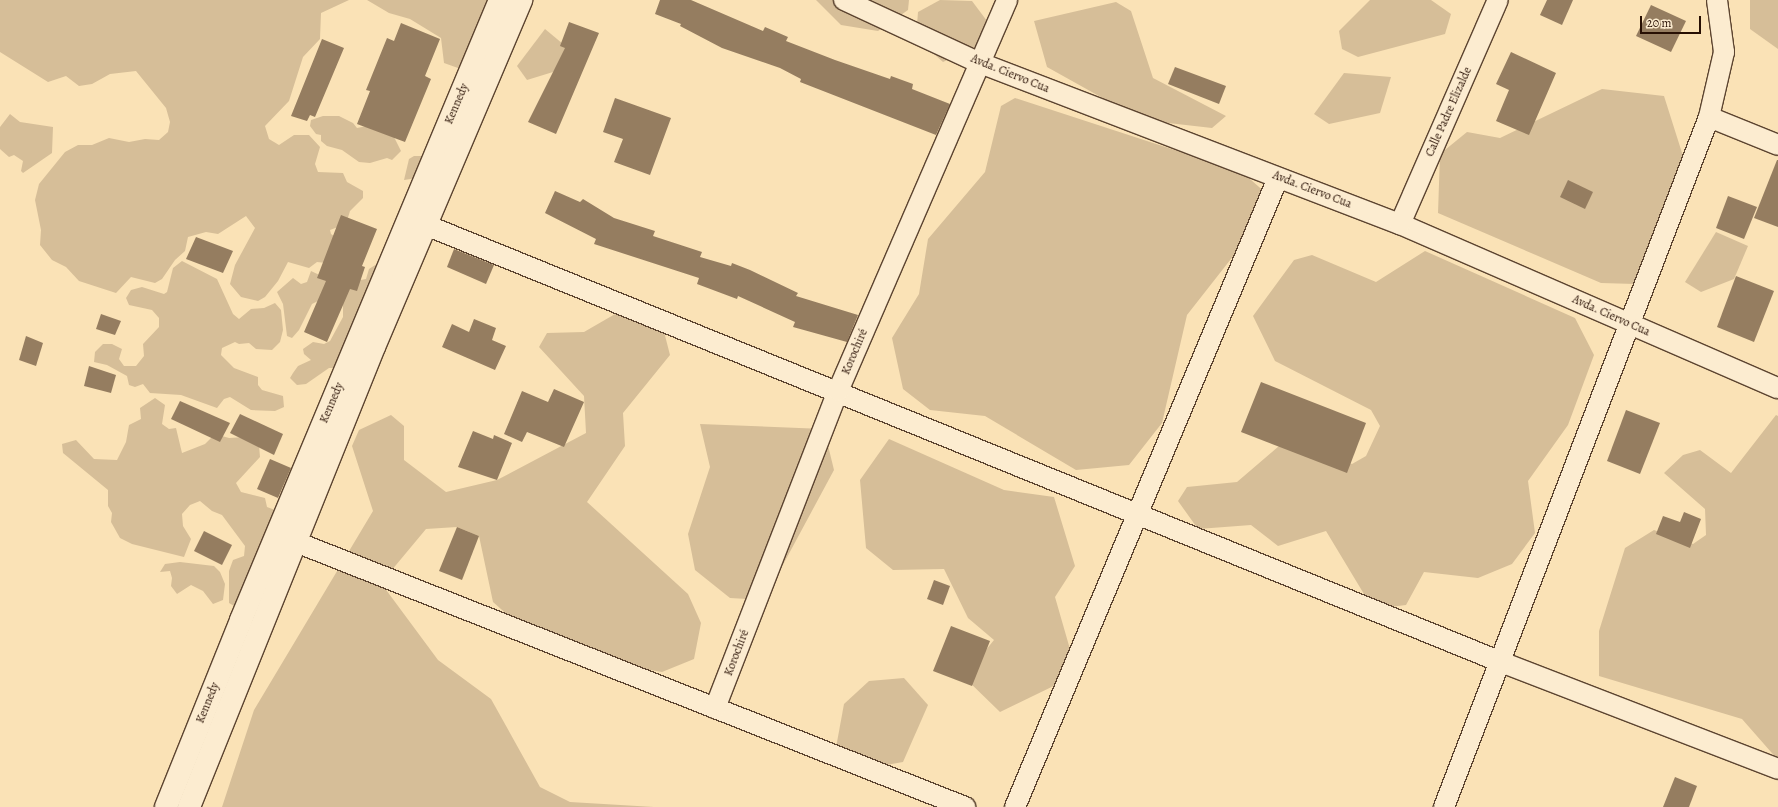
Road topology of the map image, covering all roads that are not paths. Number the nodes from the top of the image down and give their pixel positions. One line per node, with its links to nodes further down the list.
1 (500, 0): 11 (main road, Kennedy)
2 (521, 0): 11 (main road, Kennedy)
3 (844, 0): 7 (street, Avda. Ciervo Cua)
4 (1007, 0): 7 (street, Korochiré)
5 (1497, 0): 12 (street, Calle Padre Elizalde)
6 (1717, 0): 8 (street)
7 (980, 63): 10 (street, Avda. Ciervo Cua); 15 (street, Korochiré)
8 (1709, 117): 9 (street); 13 (street)
9 (1778, 145)
10 (1278, 178): 12 (street, Avda. Ciervo Cua); 16 (street)
11 (418, 222): 15 (street); 17 (main road, Kennedy); 21 (main road, Kennedy)
12 (1400, 224): 13 (street, Avda. Ciervo Cua)
13 (1630, 324): 14 (street, Avda. Ciervo Cua); 18 (street)
14 (1778, 388)
15 (838, 392): 16 (street); 19 (street, Korochiré)
16 (1138, 514): 18 (street); 24 (street)
17 (296, 542): 19 (street); 22 (main road, Kennedy)
18 (1501, 662): 20 (street); 25 (street)
19 (715, 708): 23 (street)
20 (1778, 768)
21 (166, 807)
22 (189, 807)
23 (965, 807)
24 (1015, 807)
25 (1444, 807)

